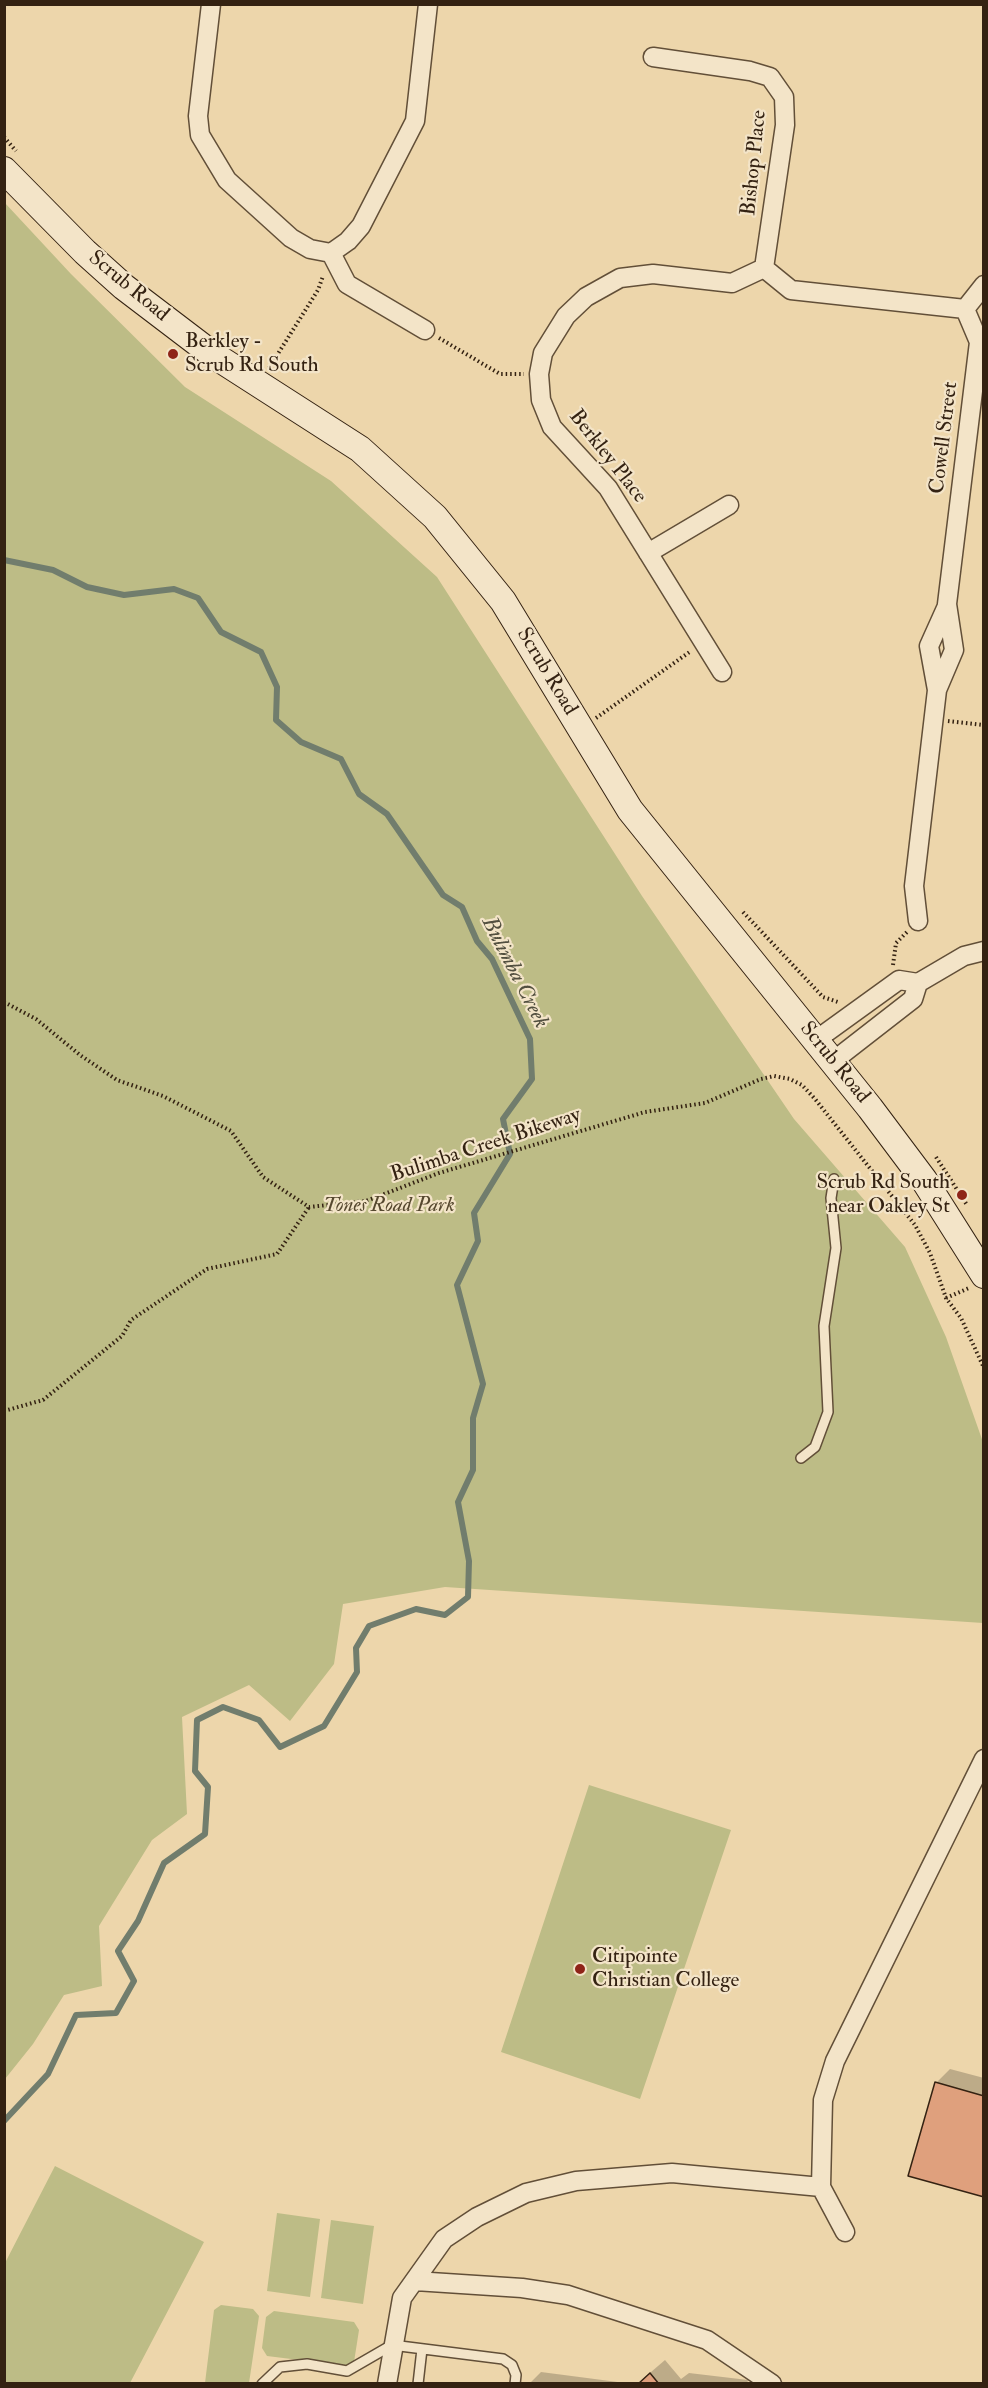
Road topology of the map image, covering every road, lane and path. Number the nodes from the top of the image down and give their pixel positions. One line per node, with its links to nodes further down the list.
1 (211, 4): 5 (street)
2 (428, 4): 5 (street)
3 (653, 57): 6 (street, Bishop Place)
4 (4, 170): 24 (street, Scrub Road)
5 (331, 253): 9 (street); 10 (path)
6 (764, 268): 8 (street); 11 (street, Berkley Place)
7 (984, 285): 8 (street)
8 (966, 309): 17 (street, Cowell Street)
9 (425, 330): 11 (path)
10 (268, 368)
11 (539, 374): 13 (street, Berkley Place)
12 (729, 505): 13 (street)
13 (648, 553): 14 (street, Berkley Place)
14 (704, 642): 15 (street, Berkley Place); 16 (path)
15 (722, 672)
16 (595, 718)
17 (933, 720): 18 (path); 19 (street, Cowell Street)
18 (984, 725)
19 (918, 921): 21 (path)
20 (984, 951): 22 (street)
21 (899, 980): 22 (street); 24 (street)
22 (918, 983): 25 (street)
23 (4, 1002): 28 (path)
24 (816, 1040): 25 (street, Scrub Road)
25 (832, 1062): 29 (street, Scrub Road)
26 (615, 1122): 28 (path, Bulimba Creek Bikeway)
27 (834, 1179): 32 (lane)
28 (309, 1207): 31 (path)
29 (979, 1281): 30 (path)
30 (946, 1298)
31 (4, 1411)
32 (801, 1458)
33 (984, 1759): 34 (street)
34 (821, 2187): 35 (street); 36 (street)
35 (845, 2232)
36 (415, 2281): 37 (street); 43 (street)
37 (392, 2345): 38 (lane); 39 (lane); 40 (street)
38 (422, 2349): 41 (lane); 42 (lane)
39 (262, 2384)
40 (387, 2384)
41 (418, 2384)
42 (515, 2384)
43 (772, 2384)

